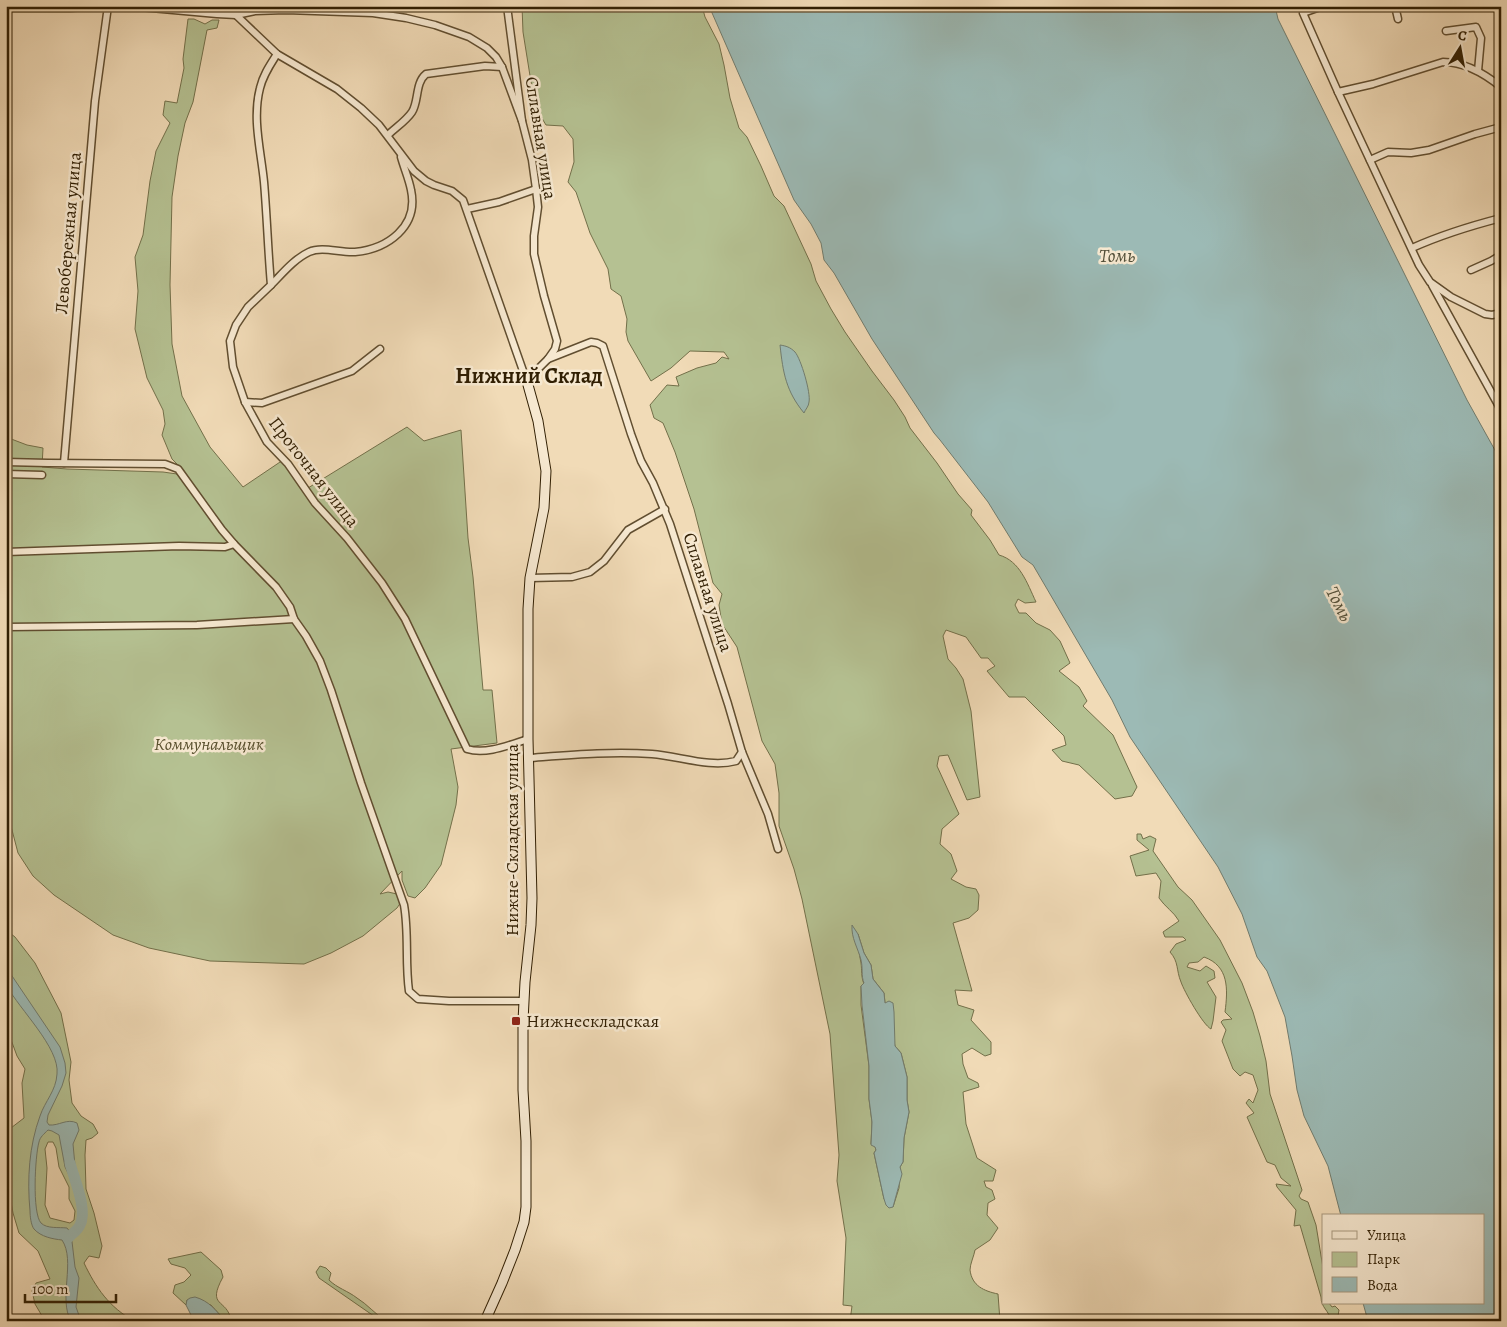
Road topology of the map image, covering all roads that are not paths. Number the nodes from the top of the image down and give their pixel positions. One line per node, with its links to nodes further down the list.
1 (97, 6): 7 (street)
2 (108, 6): 36 (street, Левобережная улица)
3 (129, 6): 8 (street)
4 (507, 6): 16 (street, Сплавная улица)
5 (1323, 6): 15 (street)
6 (1395, 6): 9 (street)
7 (6, 8)
8 (236, 15): 11 (street); 12 (street)
9 (1398, 19)
10 (1446, 31): 13 (street)
11 (278, 54): 18 (street); 28 (street)
12 (502, 67): 16 (street); 18 (street)
13 (1478, 71): 14 (street); 15 (street)
14 (1501, 87)
15 (1338, 92): 20 (street)
16 (522, 121): 21 (street, Сплавная улица)
17 (1501, 127): 20 (street)
18 (388, 135): 19 (street)
19 (399, 151): 22 (street); 28 (street, Проточная улица)
20 (1370, 160): 24 (street)
21 (536, 189): 22 (street); 31 (street, Сплавная улица)
22 (468, 210): 32 (street)
23 (1501, 218): 24 (street)
24 (1412, 248): 27 (street)
25 (1501, 255): 26 (street)
26 (1471, 270)
27 (1430, 282): 29 (street); 34 (street)
28 (271, 285): 33 (street, Проточная улица)
29 (1501, 313)
30 (380, 349): 33 (street)
31 (548, 359): 32 (street); 39 (street, Сплавная улица)
32 (528, 385): 42 (street, Нижне-Складская улица)
33 (245, 402): 45 (street, Проточная улица)
34 (1501, 410)
35 (6, 462): 36 (street)
36 (64, 463): 40 (street)
37 (6, 474): 38 (street)
38 (42, 474)
39 (665, 509): 42 (street); 46 (street, Сплавная улица)
40 (234, 544): 41 (street); 43 (street)
41 (6, 552)
42 (530, 578): 45 (street, Нижне-Складская улица)
43 (294, 619): 44 (street); 49 (street)
44 (6, 627)
45 (528, 739): 47 (street, Нижне-Складская улица)
46 (742, 752): 47 (street); 48 (street, Сплавная улица)
47 (528, 758): 49 (street, Нижне-Складская улица)
48 (778, 849)
49 (524, 1001): 50 (street, Нижне-Складская улица)
50 (484, 1321)

